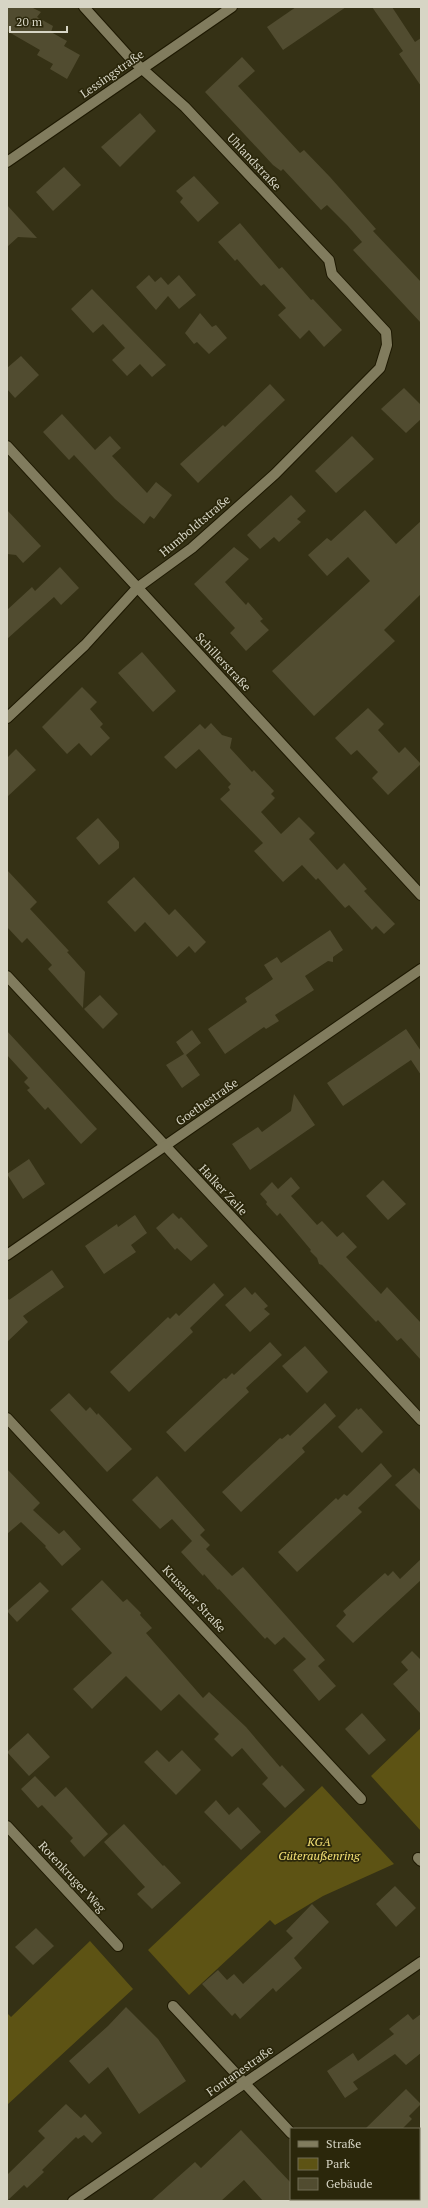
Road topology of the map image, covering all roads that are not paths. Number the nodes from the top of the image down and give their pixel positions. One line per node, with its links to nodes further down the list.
1 (84, 7): 3 (street, Uhlandstraße)
2 (232, 7): 3 (street, Lessingstraße)
3 (142, 70): 4 (street, Lessingstraße); 5 (street, Uhlandstraße)
4 (7, 162)
5 (387, 345): 7 (street, Humboldtstraße)
6 (7, 446): 7 (street, Schillerstraße)
7 (137, 588): 8 (street, Humboldtstraße); 9 (street, Schillerstraße)
8 (7, 718)
9 (421, 895)
10 (421, 969): 12 (street, Goethestraße)
11 (7, 976): 12 (street, Halker Zeile)
12 (165, 1147): 13 (street, Goethestraße); 15 (street, Halker Zeile)
13 (7, 1255)
14 (7, 1418): 16 (street, Krusauer Straße)
15 (421, 1420)
16 (361, 1798)
17 (7, 1826): 18 (street, Rotenkruger Weg)
18 (118, 1946)
19 (421, 1962): 21 (street, Fontanestraße)
20 (172, 2006): 21 (street)
21 (245, 2083): 22 (street); 23 (street, Fontanestraße)
22 (290, 2132)
23 (73, 2201)

